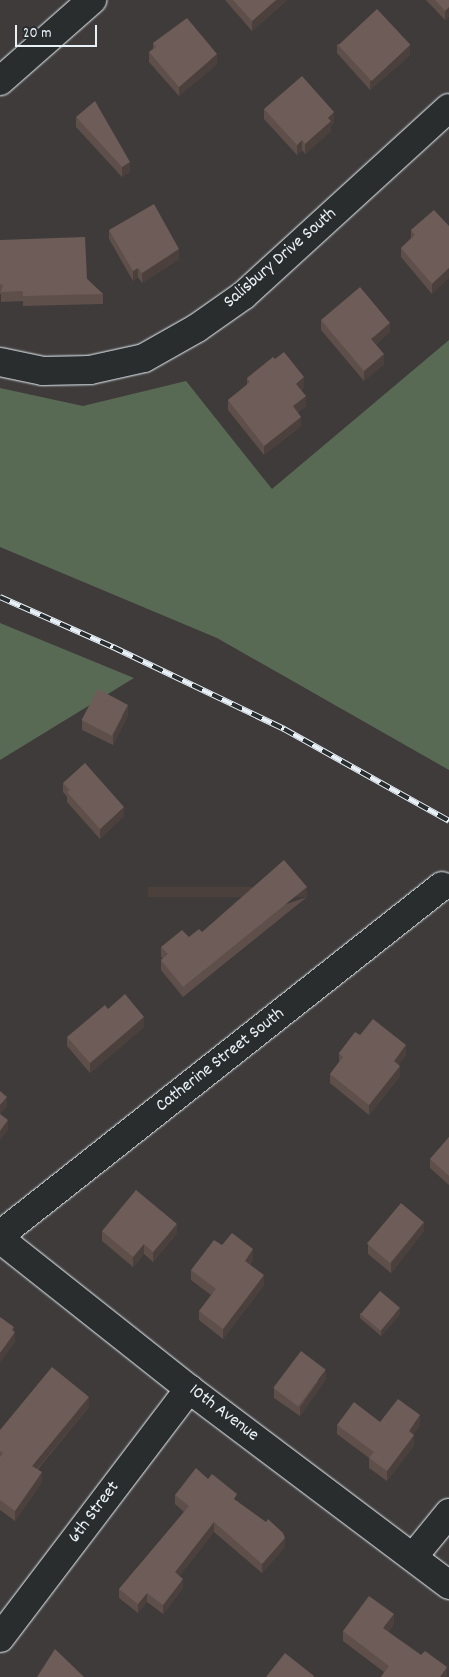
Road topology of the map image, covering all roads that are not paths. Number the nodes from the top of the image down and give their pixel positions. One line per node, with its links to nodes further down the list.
1 (92, 0): 2 (street)
2 (1, 78)
3 (449, 108): 4 (street, Salisbury Drive South)
4 (0, 362)
5 (442, 886): 6 (street, Catherine Street South)
6 (0, 1237): 7 (street, 10th Avenue)
7 (189, 1389): 9 (street, 10th Avenue); 11 (street, 6th Street)
8 (449, 1513): 9 (street)
9 (413, 1557): 10 (street, 10th Avenue)
10 (449, 1585)
11 (0, 1638)

